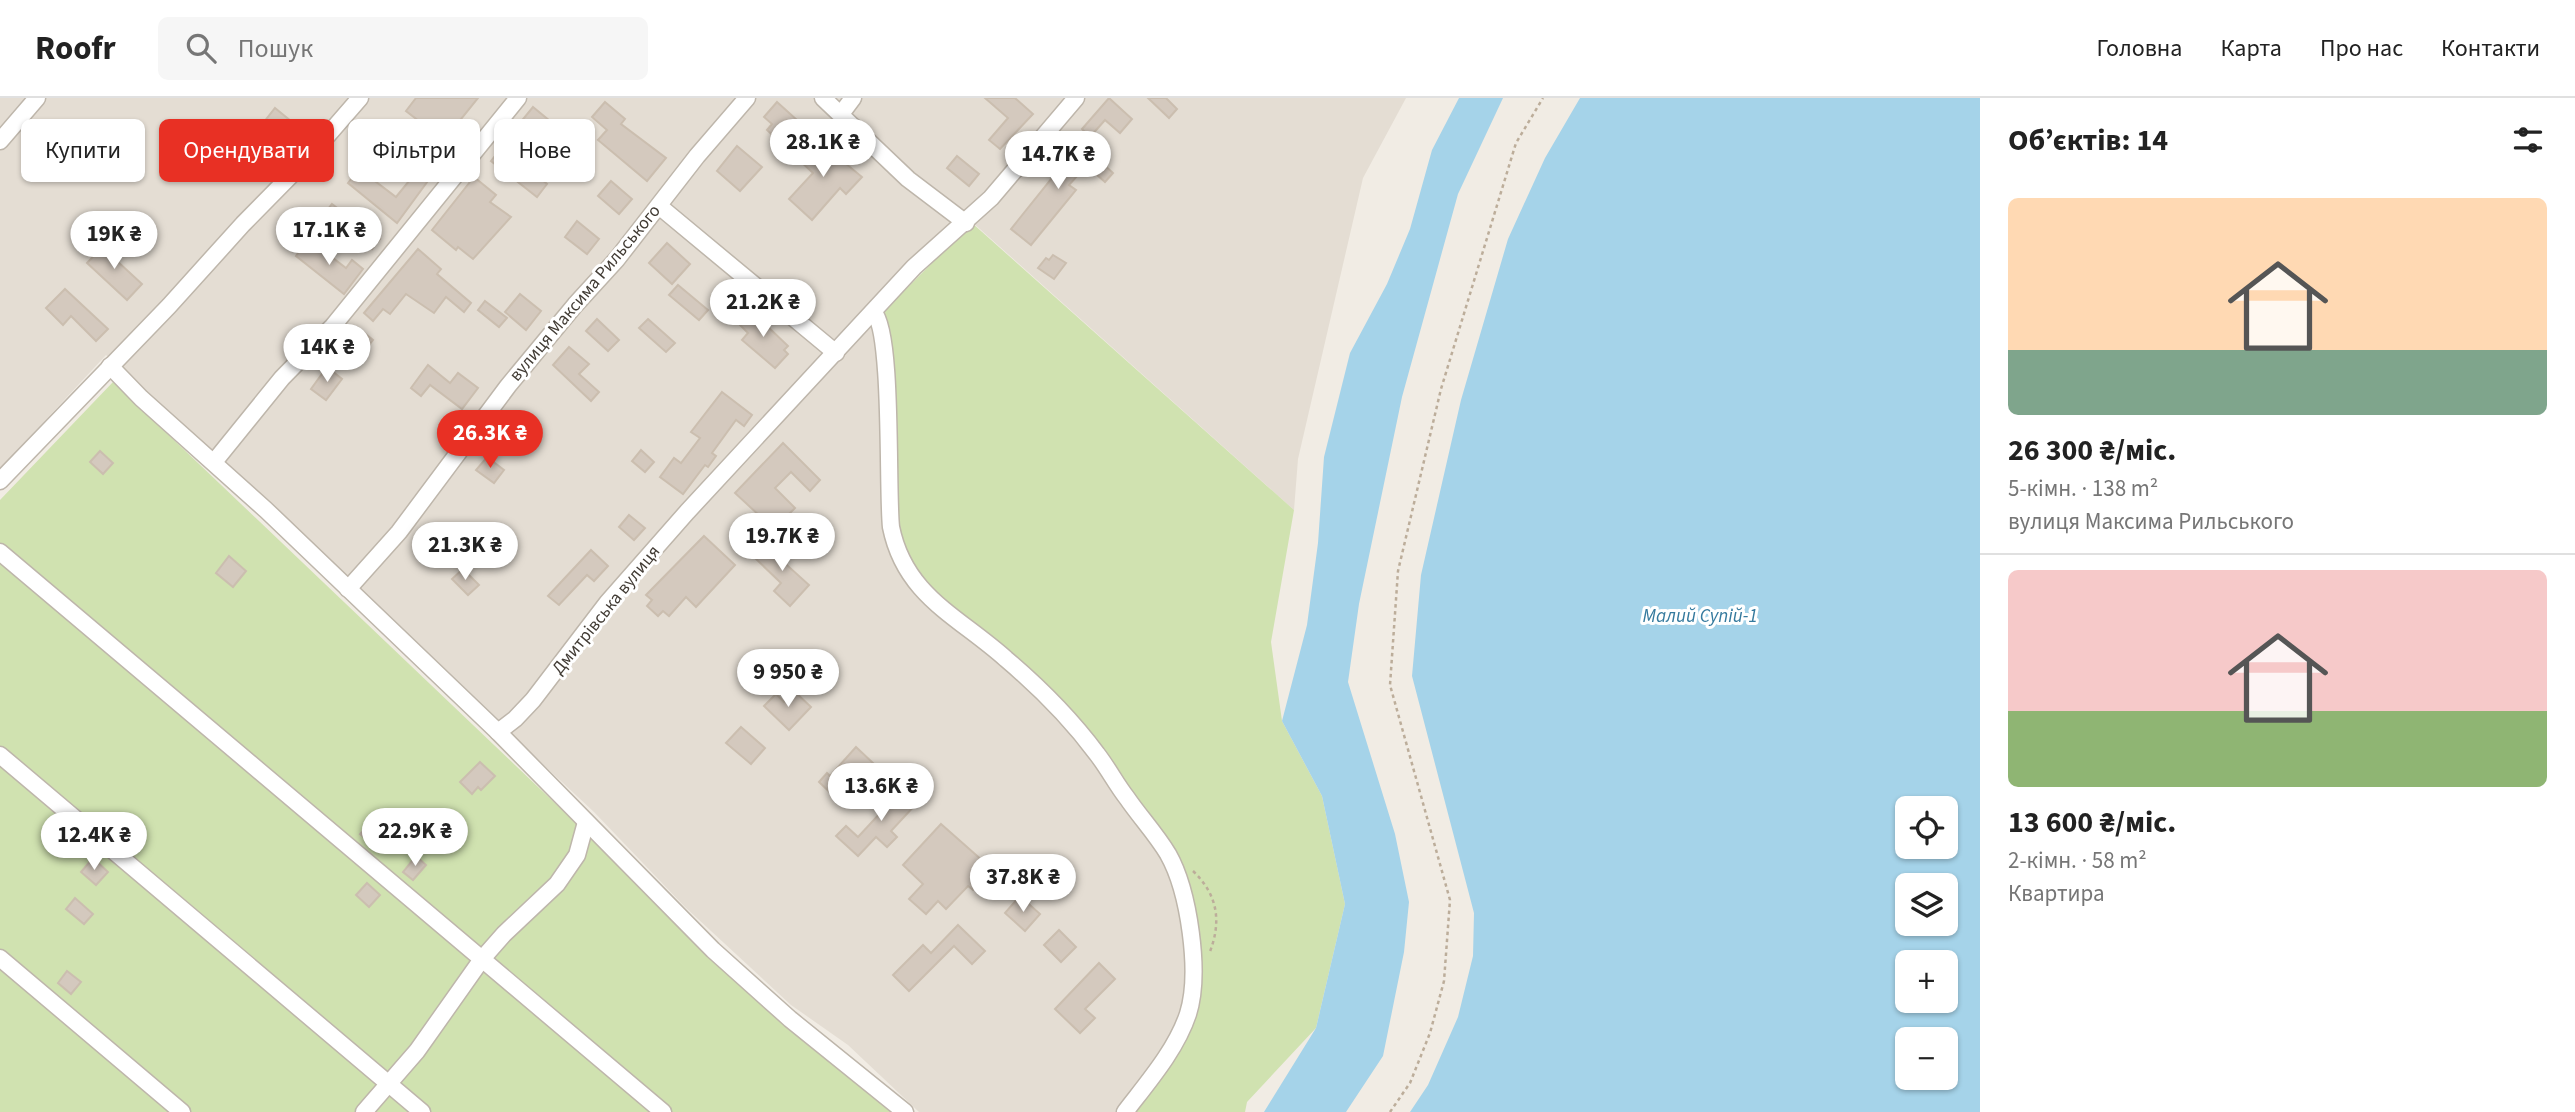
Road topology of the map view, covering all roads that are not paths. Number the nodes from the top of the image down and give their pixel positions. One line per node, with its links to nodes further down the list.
1 (37, 98): 9 (street)
2 (360, 98): 14 (street)
3 (518, 98): 15 (street)
4 (747, 98): 10 (street, вулиця Максима Рильського)
5 (823, 98): 8 (street)
6 (853, 98): 8 (street)
7 (1076, 98): 11 (street, Дмитрівська вулиця)
8 (841, 114): 11 (street)
9 (0, 141)
10 (659, 206): 13 (street); 18 (street, вулиця Максима Рильського)
11 (966, 223): 12 (street, Дмитрівська вулиця)
12 (874, 313): 13 (street, Дмитрівська вулиця); 30 (street)
13 (836, 353): 19 (street, Дмитрівська вулиця)
14 (110, 366): 15 (street); 16 (street)
15 (214, 462): 18 (street)
16 (0, 481)
17 (0, 552): 23 (street)
18 (348, 589): 19 (street)
19 (498, 732): 21 (street)
20 (0, 755): 24 (street)
21 (586, 822): 23 (street); 29 (street)
22 (0, 958): 25 (street)
23 (482, 959): 24 (street); 28 (street)
24 (389, 1084): 26 (street); 27 (street)
25 (182, 1112)
26 (364, 1112)
27 (422, 1112)
28 (663, 1112)
29 (905, 1112)
30 (1125, 1112)

